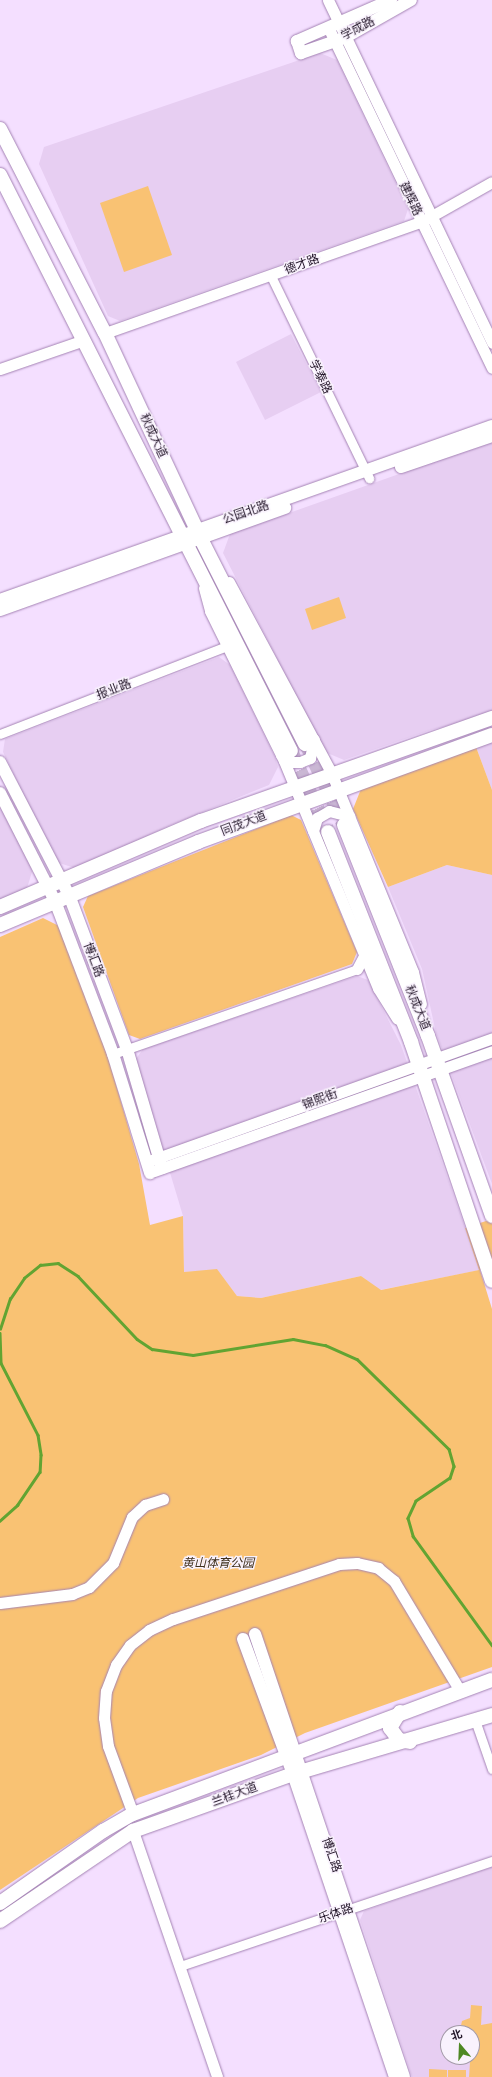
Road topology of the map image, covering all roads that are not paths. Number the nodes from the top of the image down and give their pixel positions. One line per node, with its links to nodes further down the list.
1 (328, 0): 4 (street, 建辉路)
2 (391, 0): 4 (main road, 学成路)
3 (411, 0): 5 (main road, 学成路)
4 (334, 27): 5 (street, 建辉路); 5 (main road, 学成路)
5 (339, 39): 9 (street, 建辉路)
6 (0, 129): 11 (main road, 秋成大道)
7 (2, 181): 12 (main road, 秋成大道)
8 (492, 182): 9 (street, 德才路)
9 (426, 220): 10 (street, 德才路); 13 (street, 建辉路); 14 (street, 建辉路)
10 (271, 276): 11 (street, 德才路); 18 (street, 学泰路)
11 (105, 333): 19 (main road, 秋成大道)
12 (84, 340): 15 (street); 20 (main road, 秋成大道)
13 (492, 343)
14 (492, 368)
15 (0, 369)
16 (492, 426): 18 (main road, 公园北路)
17 (492, 436): 18 (main road, 公园北路)
18 (367, 475): 19 (main road, 公园北路)
19 (199, 535): 20 (main road, 公园北路); 28 (main road, 秋成大道)
20 (184, 540): 21 (main road, 秋成大道); 22 (main road, 公园北路); 23 (main road, 公园北路)
21 (199, 569): 24 (street); 29 (main road, 秋成大道)
22 (0, 600)
23 (0, 610)
24 (227, 646): 26 (street, 报业路); 29 (street)
25 (492, 718): 31 (main road, 同茂大道)
26 (0, 734)
27 (492, 735): 33 (main road, 同茂大道)
28 (310, 742): 29 (street); 31 (street)
29 (286, 753): 32 (street)
30 (0, 762): 39 (main road, 博汇路)
31 (331, 772): 32 (main road, 同茂大道); 33 (street)
32 (294, 786): 35 (street); 39 (main road, 同茂大道)
33 (338, 789): 35 (main road, 同茂大道); 36 (street)
34 (0, 793): 40 (main road, 博汇路)
35 (301, 803): 37 (street); 41 (main road, 同茂大道)
36 (347, 821): 37 (street); 52 (main road, 秋成大道)
37 (313, 831): 45 (street)
38 (328, 832): 48 (main road, 秋成大道)
39 (62, 880): 40 (main road, 同茂大道); 41 (main road, 博汇路)
40 (49, 886): 42 (main road, 博汇路); 43 (main road, 同茂大道)
41 (69, 895): 42 (main road, 同茂大道); 49 (main road, 博汇路)
42 (56, 901): 44 (main road, 同茂大道); 51 (main road, 博汇路)
43 (0, 907)
44 (0, 925)
45 (364, 954): 46 (street); 48 (street)
46 (357, 969): 49 (street)
47 (492, 1038): 52 (street, 锦熙街)
48 (411, 1042): 53 (main road, 秋成大道)
49 (127, 1049): 51 (street); 54 (main road, 博汇路)
50 (492, 1051): 52 (street, 锦熙街)
51 (113, 1054): 55 (main road, 博汇路)
52 (438, 1064): 53 (street, 锦熙街); 56 (main road, 秋成大道)
53 (421, 1071): 54 (street, 锦熙街); 57 (main road, 秋成大道)
54 (161, 1163): 55 (street, 锦熙街)
55 (148, 1167)
56 (492, 1216)
57 (492, 1282)
58 (163, 1499): 59 (street)
59 (0, 1603)
60 (255, 1634): 68 (main road, 博汇路)
61 (243, 1639): 68 (main road, 博汇路)
62 (492, 1680): 63 (main road, 兰桂大道)
63 (460, 1691): 64 (main road, 兰桂大道); 71 (street)
64 (400, 1712): 67 (main road); 68 (main road, 兰桂大道)
65 (492, 1715): 66 (main road, 兰桂大道)
66 (475, 1720): 67 (main road, 兰桂大道); 69 (street)
67 (410, 1742): 70 (main road, 兰桂大道)
68 (293, 1757): 70 (main road, 博汇路); 71 (main road, 兰桂大道)
69 (492, 1769)
70 (298, 1773): 72 (main road, 兰桂大道); 75 (main road, 博汇路)
71 (133, 1814): 74 (main road, 兰桂大道)
72 (133, 1831): 76 (main road, 兰桂大道); 77 (street)
73 (492, 1861): 75 (street, 乐体路)
74 (0, 1903)
75 (345, 1911): 77 (street, 乐体路); 79 (main road, 博汇路); 80 (main road, 博汇路)
76 (0, 1922)
77 (180, 1966): 78 (street)
78 (217, 2077)
79 (394, 2077)
80 (404, 2077)

